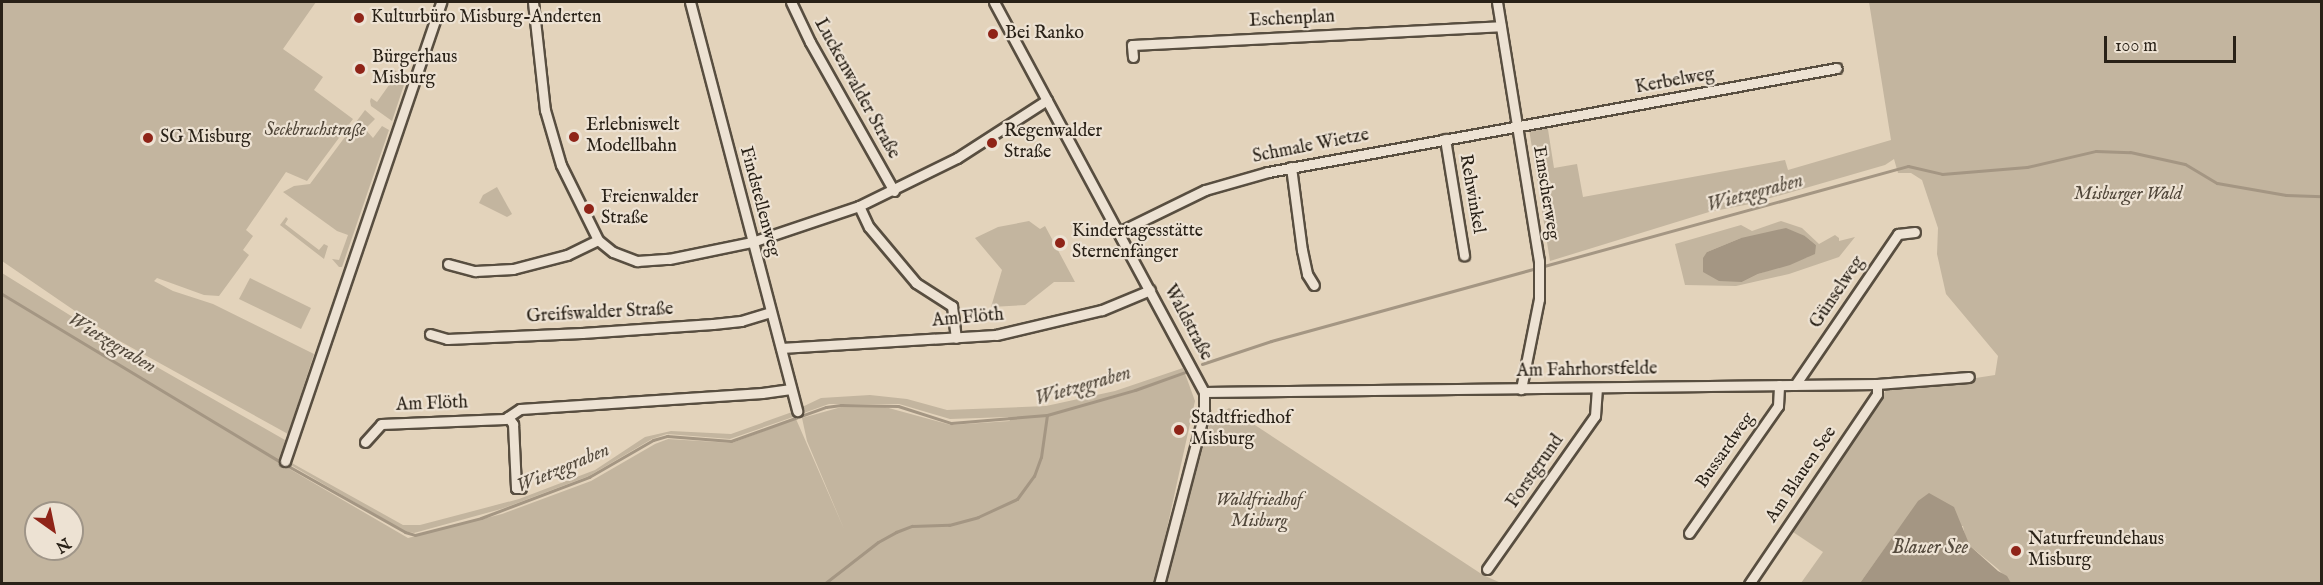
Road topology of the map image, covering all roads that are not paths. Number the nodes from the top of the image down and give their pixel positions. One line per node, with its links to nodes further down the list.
1 (441, 2): 39 (street)
2 (533, 2): 18 (street)
3 (690, 2): 19 (street, Findstellenweg)
4 (791, 2): 14 (street, Luckenwalder Straße)
5 (994, 2): 10 (street, Waldstraße)
6 (1497, 2): 7 (street, Emscherweg)
7 (1501, 26): 8 (street, Eschenplan); 11 (street, Emscherweg)
8 (1132, 57)
9 (1837, 68): 11 (street, Kerbelweg)
10 (1047, 100): 14 (street); 16 (street, Waldstraße)
11 (1518, 124): 12 (street, Schmale Wietze); 34 (street, Emscherweg)
12 (1445, 139): 13 (street, Schmale Wietze); 20 (street, Rehwinkel)
13 (1290, 167): 16 (street, Schmale Wietze); 22 (street)
14 (894, 191): 15 (street)
15 (859, 206): 19 (street); 26 (street)
16 (1119, 232): 23 (street, Waldstraße)
17 (1915, 232): 31 (street, Günselweg)
18 (598, 240): 19 (street); 21 (street)
19 (752, 242): 24 (street, Findstellenweg)
20 (1464, 255)
21 (448, 264)
22 (1314, 285)
23 (1150, 290): 26 (street, Am Flöth); 35 (street, Waldstraße)
24 (771, 312): 25 (street, Greifswalder Straße); 27 (street, Findstellenweg)
25 (430, 334)
26 (956, 338): 27 (street, Am Flöth)
27 (781, 348): 33 (street, Findstellenweg)
28 (1969, 377): 29 (street, Am Fahrhorstfelde)
29 (1877, 384): 31 (street, Am Fahrhorstfelde); 44 (street, Am Blauen See)
30 (1779, 385): 31 (street, Am Fahrhorstfelde); 32 (street, Am Fahrhorstfelde); 41 (street, Bussardweg)
31 (1795, 385)
32 (1597, 388): 34 (street, Am Fahrhorstfelde); 42 (street, Forstgrund)
33 (791, 389): 36 (street, Findstellenweg); 37 (street, Am Flöth)
34 (1521, 389): 35 (street, Am Fahrhorstfelde)
35 (1204, 392): 43 (street)
36 (797, 411)
37 (508, 417): 38 (street, Am Flöth); 40 (street)
38 (365, 442)
39 (285, 461)
40 (521, 488)
41 (1689, 532)
42 (1487, 570)
43 (1159, 584)
44 (1749, 584)

